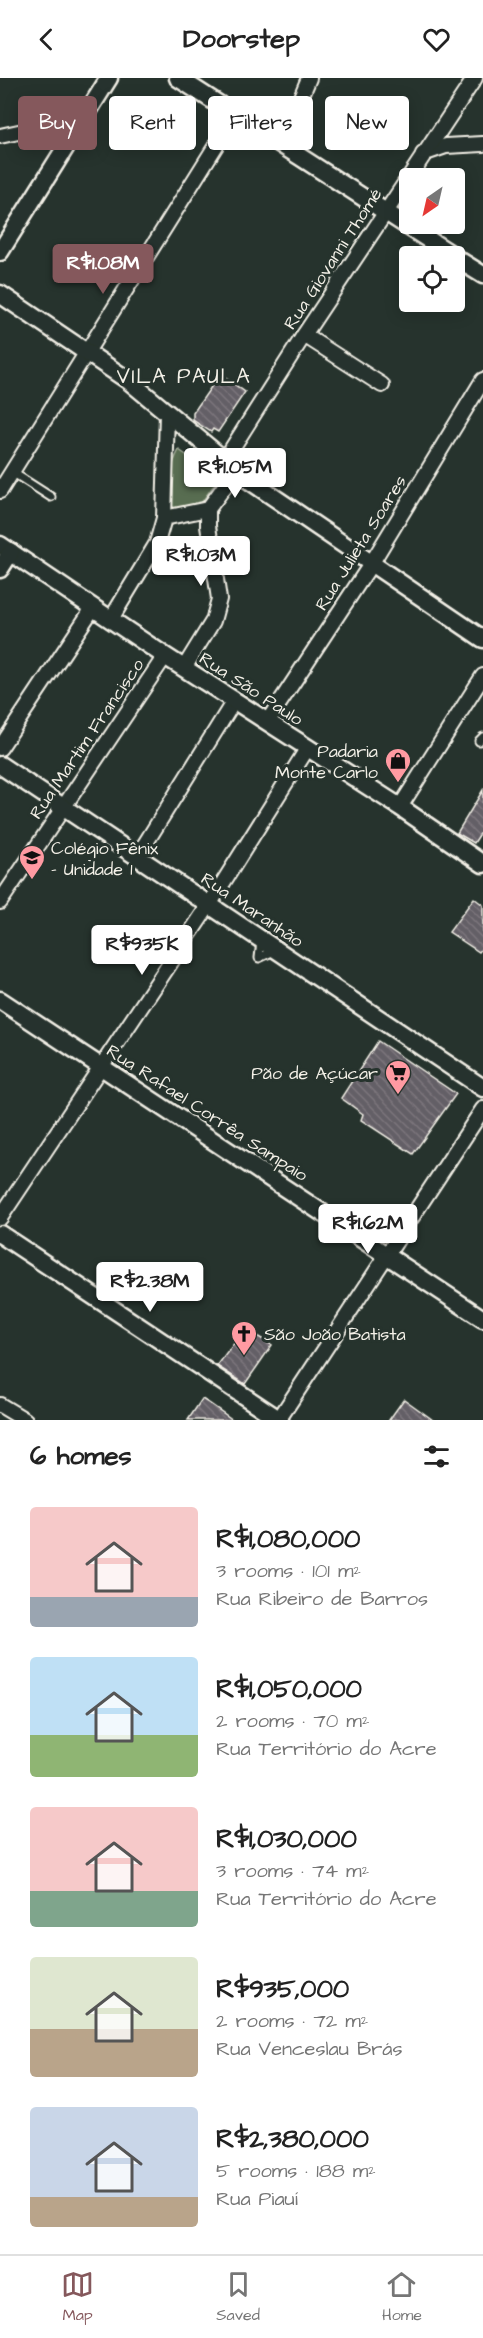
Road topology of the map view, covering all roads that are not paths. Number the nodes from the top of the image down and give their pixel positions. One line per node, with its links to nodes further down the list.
1 (109, 78): 5 (street)
2 (178, 78): 7 (street)
3 (309, 78): 6 (street)
4 (475, 78): 14 (street, Rua Giovanni Thomé)
5 (97, 96)
6 (301, 96)
7 (208, 97)
8 (18, 132): 9 (street)
9 (0, 136)
10 (483, 144): 14 (street)
11 (63, 150): 17 (street)
12 (213, 150): 22 (street)
13 (289, 150): 15 (street)
14 (423, 154): 15 (street, Rua Giovanni Thomé)
15 (385, 212): 16 (street); 21 (street, Rua Giovanni Thomé)
16 (437, 246)
17 (0, 252)
18 (465, 264): 19 (street)
19 (483, 275)
20 (0, 294): 22 (street)
21 (304, 335): 24 (street); 26 (street, Rua Giovanni Thomé)
22 (87, 351): 25 (street); 27 (street)
23 (483, 380): 33 (street, Rua Julieta Soares)
24 (382, 386)
25 (167, 413): 26 (street); 31 (street)
26 (230, 466): 30 (street, Rua Giovanni Thomé); 33 (street)
27 (12, 472): 28 (street); 29 (lane)
28 (0, 491)
29 (51, 497)
30 (208, 509): 31 (street); 39 (street)
31 (164, 518): 36 (street)
32 (6, 548): 34 (street); 35 (street, Rua São Paulo)
33 (371, 564): 37 (street); 42 (street, Rua Julieta Soares)
34 (0, 569)
35 (93, 608): 36 (street, Rua São Paulo); 43 (street)
36 (111, 619): 38 (street, Rua São Paulo)
37 (483, 639)
38 (165, 656): 39 (street, Rua São Paulo); 47 (street, Rua Martim Francisco)
39 (184, 668): 41 (street, Rua São Paulo)
40 (483, 676): 46 (street)
41 (234, 701): 42 (street, Rua São Paulo); 48 (street)
42 (267, 722): 44 (street, Rua São Paulo)
43 (0, 748)
44 (307, 749): 46 (street, Rua São Paulo); 51 (street)
45 (0, 765): 47 (street, Rua Maranhão)
46 (400, 807): 49 (street, Rua São Paulo)
47 (63, 808): 48 (street, Rua Maranhão); 50 (street, Rua Martim Francisco)
48 (137, 856): 51 (street, Rua Maranhão)
49 (483, 864)
50 (0, 902)
51 (208, 905): 53 (street); 54 (street, Rua Maranhão)
52 (0, 1000): 53 (street, Rua Rafael Corrêa Sampaio)
53 (100, 1066): 56 (street); 58 (street, Rua Rafael Corrêa Sampaio)
54 (483, 1088)
55 (483, 1109): 58 (street)
56 (0, 1218)
57 (0, 1234): 61 (street)
58 (387, 1254): 59 (street, Rua Rafael Corrêa Sampaio); 61 (street)
59 (483, 1319)
60 (0, 1405): 62 (street)
61 (280, 1419)
62 (25, 1420)

